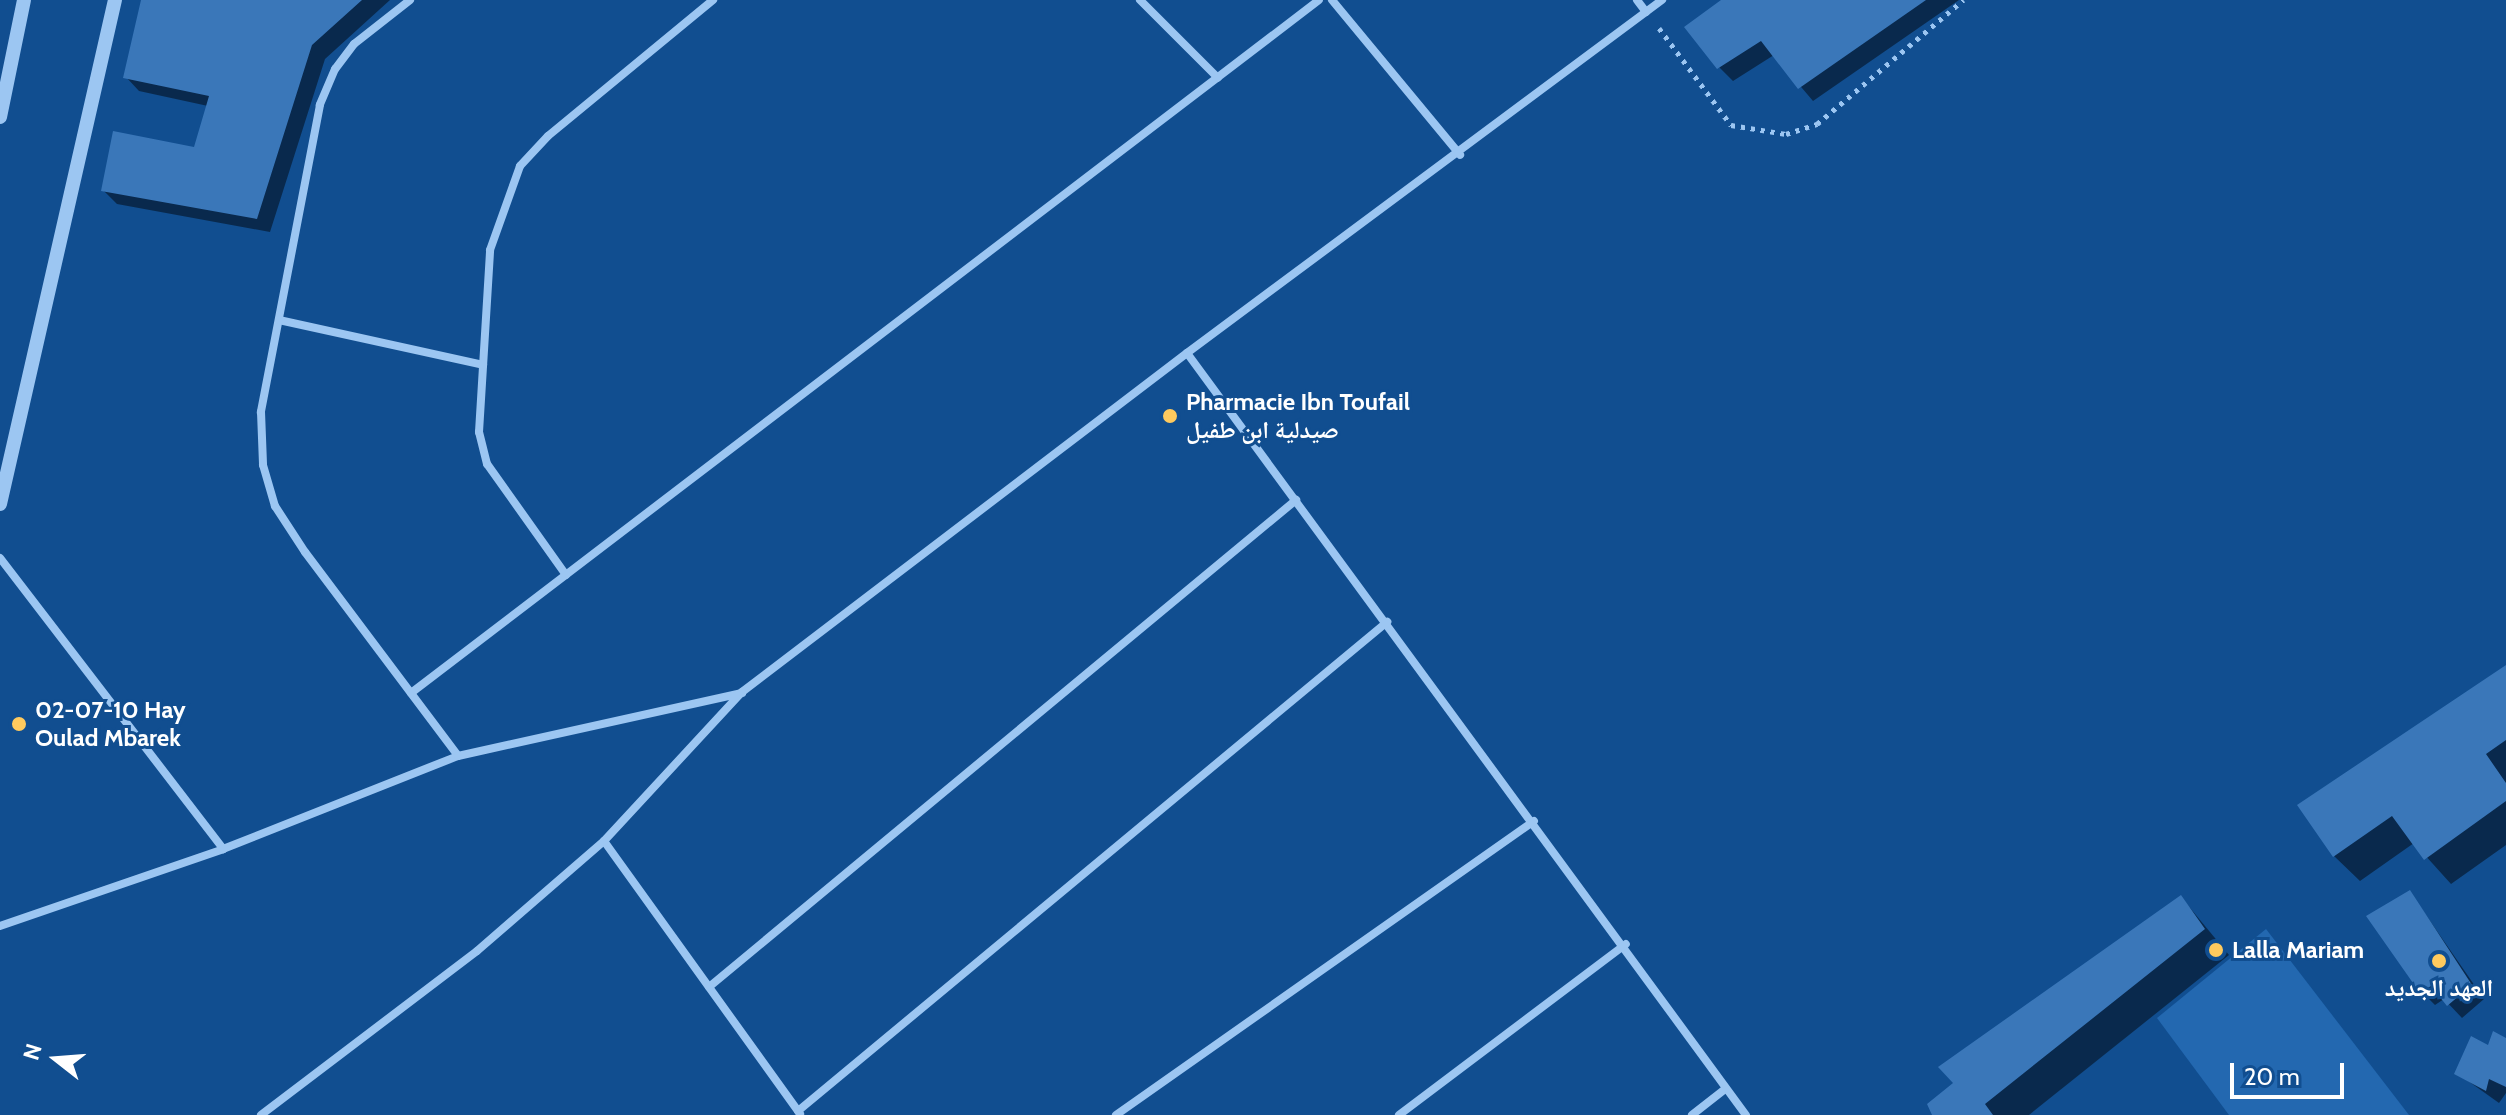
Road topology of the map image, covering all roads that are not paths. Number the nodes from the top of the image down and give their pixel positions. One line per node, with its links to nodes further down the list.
1 (24, 0): 12 (street)
2 (115, 0): 18 (street)
3 (410, 0): 14 (street)
4 (713, 0): 16 (street)
5 (1140, 0): 11 (street)
6 (1319, 0): 11 (street)
7 (1332, 0): 13 (street)
8 (1637, 0): 10 (street)
9 (1662, 0): 10 (street)
10 (1646, 12): 13 (street)
11 (1218, 78): 20 (street)
12 (0, 117)
13 (1460, 155): 15 (street)
14 (279, 320): 16 (street); 23 (street)
15 (1187, 353): 17 (street); 22 (street)
16 (483, 365): 20 (street)
17 (1296, 500): 21 (street); 30 (street)
18 (0, 504)
19 (0, 558): 27 (street)
20 (566, 575): 23 (street)
21 (1387, 622): 25 (street); 32 (street)
22 (742, 692): 24 (street); 26 (street)
23 (411, 693): 24 (street)
24 (458, 756): 27 (street)
25 (1534, 821): 29 (street); 34 (street)
26 (604, 841): 30 (street); 33 (street)
27 (223, 849): 28 (street)
28 (0, 926)
29 (1626, 944): 31 (street); 35 (street)
30 (709, 987): 32 (street)
31 (1725, 1089): 36 (street); 37 (street)
32 (799, 1113)
33 (261, 1115)
34 (1116, 1115)
35 (1399, 1115)
36 (1692, 1115)
37 (1746, 1115)

